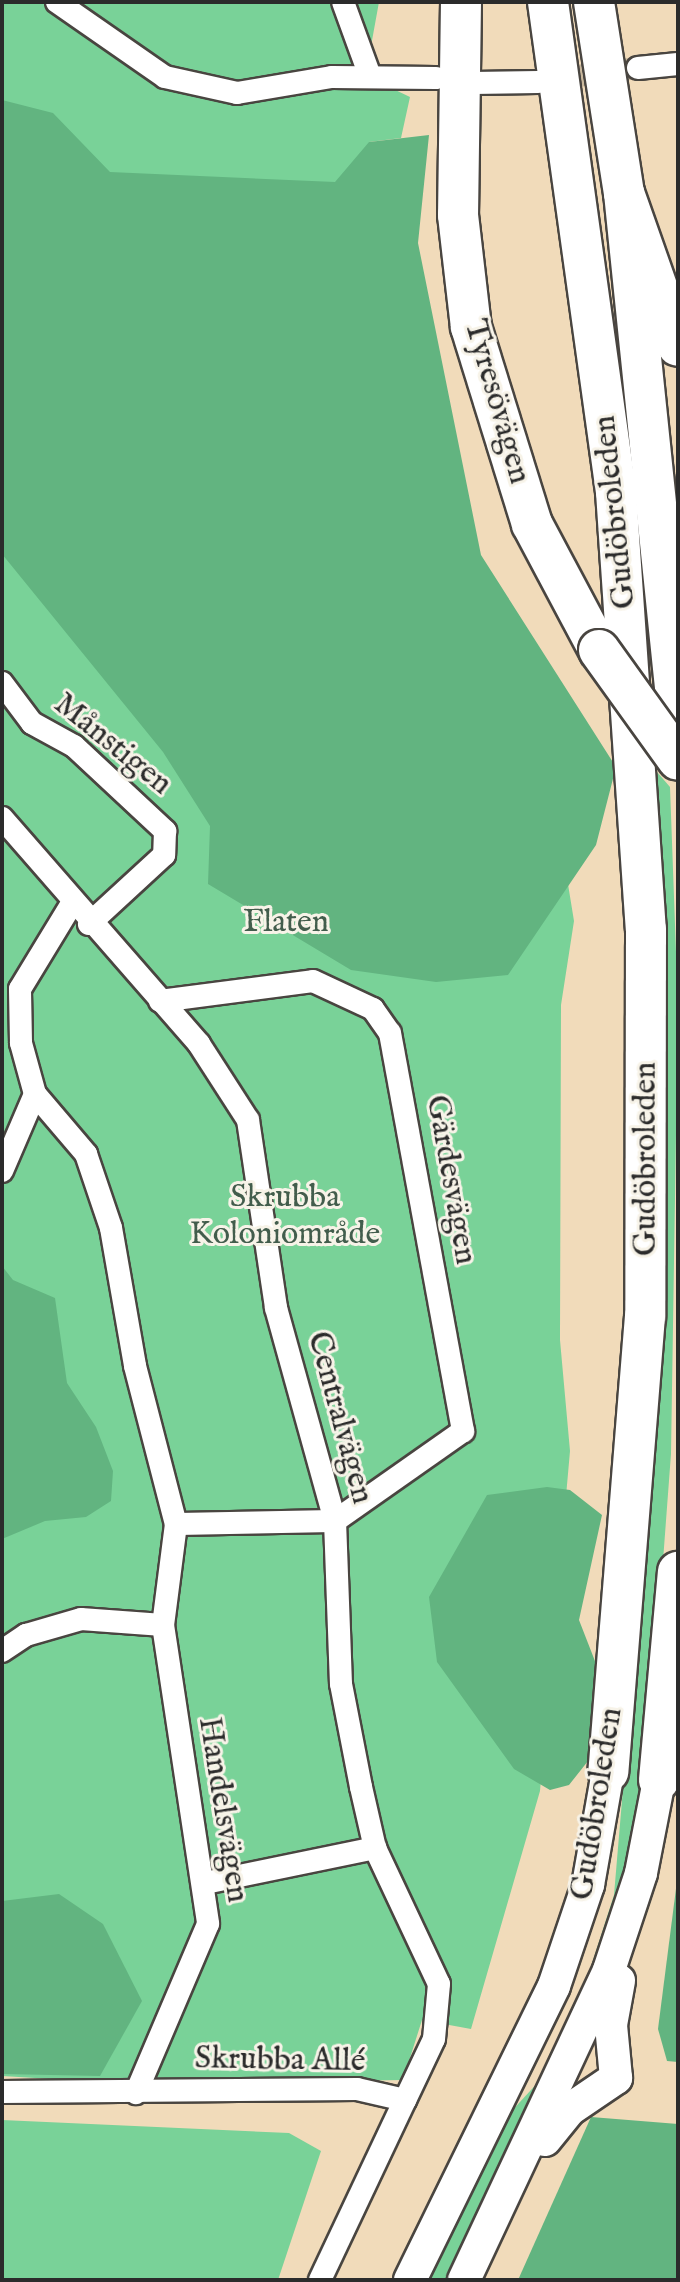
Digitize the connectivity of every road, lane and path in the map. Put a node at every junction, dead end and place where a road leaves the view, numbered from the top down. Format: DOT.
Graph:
graph roads {
  1 [pos="57,2"];
  2 [pos="343,2"];
  3 [pos="461,2"];
  4 [pos="548,2"];
  5 [pos="594,2"];
  6 [pos="678,64"];
  7 [pos="638,68"];
  8 [pos="370,76"];
  9 [pos="436,78"];
  10 [pos="538,82"];
  11 [pos="473,83"];
  12 [pos="624,193"];
  13 [pos="678,346"];
  14 [pos="2,683"];
  15 [pos="678,716"];
  16 [pos="678,760"];
  17 [pos="2,818"];
  18 [pos="71,905"];
  19 [pos="89,924"];
  20 [pos="160,1001"];
  21 [pos="35,1094"];
  22 [pos="2,1171"];
  23 [pos="335,1521"];
  24 [pos="176,1524"];
  25 [pos="678,1572"];
  26 [pos="163,1625"];
  27 [pos="2,1651"];
  28 [pos="608,1772"];
  29 [pos="659,1780"];
  30 [pos="375,1848"];
  31 [pos="641,1873"];
  32 [pos="205,1883"];
  33 [pos="579,1916"];
  34 [pos="572,2058"];
  35 [pos="616,2078"];
  36 [pos="2,2092"];
  37 [pos="136,2093"];
  38 [pos="405,2100"];
  39 [pos="511,2183"];
  40 [pos="320,2280"];
  41 [pos="410,2280"];
  42 [pos="464,2280"];
  1 -- 8 [label="street"];
  2 -- 8 [label="street"];
  3 -- 16 [label="highway, Tyresövägen, bridge"];
  4 -- 28 [label="highway, Gudöbroleden"];
  5 -- 12 [label="highway"];
  6 -- 7 [label="street"];
  8 -- 9 [label="street"];
  10 -- 11 [label="street"];
  12 -- 13 [label="highway"];
  12 -- 15 [label="highway, Gudöbroleden"];
  14 -- 19 [label="street, Månstigen"];
  17 -- 18 [label="street, Centralvägen"];
  18 -- 19 [label="street, Centralvägen"];
  18 -- 21 [label="street"];
  19 -- 20 [label="street, Centralvägen"];
  20 -- 23 [label="street, Centralvägen"];
  20 -- 23 [label="street, Gärdesvägen"];
  21 -- 22 [label="street"];
  21 -- 24 [label="street, Handelsvägen"];
  23 -- 24 [label="street"];
  23 -- 30 [label="street, Centralvägen"];
  24 -- 26 [label="street, Handelsvägen"];
  25 -- 29 [label="highway, Gudöbroleden"];
  26 -- 27 [label="street"];
  26 -- 32 [label="street, Handelsvägen"];
  28 -- 33 [label="main road, Gudöbroleden"];
  29 -- 31 [label="main road, Gudöbroleden"];
  30 -- 32 [label="street"];
  30 -- 38 [label="street, Centralvägen"];
  31 -- 34 [label="main road, Gudöbroleden"];
  31 -- 35 [label="main road"];
  32 -- 37 [label="street, Handelsvägen"];
  33 -- 34 [label="main road"];
  33 -- 41 [label="main road, Gudöbroleden"];
  34 -- 35 [label="main road"];
  34 -- 39 [label="main road, Gudöbroleden"];
  35 -- 39 [label="main road"];
  36 -- 37 [label="street, Skrubba Allé"];
  37 -- 38 [label="street, Skrubba Allé"];
  38 -- 40 [label="street, Skrubba Allé"];
  39 -- 42 [label="main road, Gudöbroleden"];
}
